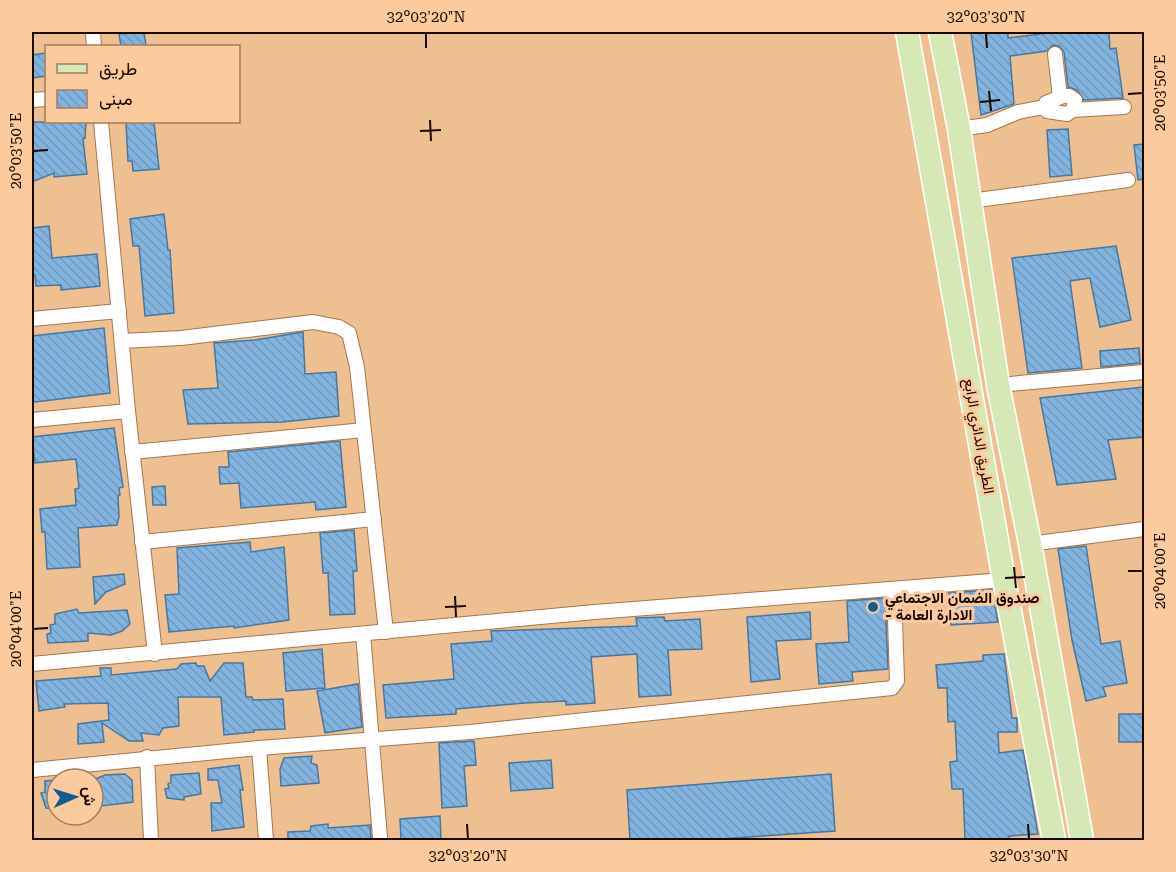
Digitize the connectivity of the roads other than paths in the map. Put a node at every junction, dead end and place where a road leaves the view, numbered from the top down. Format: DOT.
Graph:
graph roads {
  1 [pos="908,32"];
  2 [pos="940,32"];
  3 [pos="1055,54"];
  4 [pos="1060,97"];
  5 [pos="1124,106"];
  6 [pos="1044,107"];
  7 [pos="1073,110"];
  8 [pos="101,123"];
  9 [pos="958,129"];
  10 [pos="1128,180"];
  11 [pos="970,201"];
  12 [pos="120,311"];
  13 [pos="32,319"];
  14 [pos="122,341"];
  15 [pos="1144,372"];
  16 [pos="998,385"];
  17 [pos="128,411"];
  18 [pos="32,420"];
  19 [pos="364,430"];
  20 [pos="132,452"];
  21 [pos="374,519"];
  22 [pos="1144,529"];
  23 [pos="142,542"];
  24 [pos="1030,544"];
  25 [pos="1004,580"];
  26 [pos="894,589"];
  27 [pos="386,632"];
  28 [pos="363,634"];
  29 [pos="155,654"];
  30 [pos="32,664"];
  31 [pos="373,740"];
  32 [pos="259,748"];
  33 [pos="147,758"];
  34 [pos="32,770"];
  35 [pos="380,837"];
  36 [pos="151,840"];
  37 [pos="266,840"];
  38 [pos="1054,840"];
  39 [pos="1082,840"];
  1 -- 25 [label="main road, الطريق الدائري الرابع"];
  2 -- 9 [label="main road, الطريق الدائري الرابع"];
  3 -- 4 [label="street"];
  4 -- 6 [label="street"];
  4 -- 7 [label="street"];
  5 -- 7 [label="street"];
  6 -- 7 [label="street"];
  6 -- 9 [label="street"];
  8 -- 12 [label="street"];
  9 -- 11 [label="main road, الطريق الدائري الرابع"];
  10 -- 11 [label="street"];
  11 -- 16 [label="main road, الطريق الدائري الرابع"];
  12 -- 13 [label="street"];
  12 -- 14 [label="street"];
  14 -- 17 [label="street"];
  14 -- 19 [label="street"];
  15 -- 16 [label="street"];
  16 -- 24 [label="main road, الطريق الدائري الرابع"];
  17 -- 18 [label="street"];
  17 -- 20 [label="street"];
  19 -- 20 [label="street"];
  19 -- 21 [label="street"];
  20 -- 23 [label="street"];
  21 -- 23 [label="street"];
  21 -- 27 [label="street"];
  22 -- 24 [label="street"];
  23 -- 29 [label="street"];
  24 -- 39 [label="main road, الطريق الدائري الرابع"];
  25 -- 26 [label="street"];
  25 -- 38 [label="main road, الطريق الدائري الرابع"];
  26 -- 27 [label="street"];
  26 -- 31 [label="street"];
  27 -- 28 [label="street"];
  28 -- 29 [label="street"];
  28 -- 31 [label="street"];
  29 -- 30 [label="street"];
  31 -- 32 [label="street"];
  31 -- 35 [label="street"];
  32 -- 33 [label="street"];
  32 -- 37 [label="street"];
  33 -- 34 [label="street"];
  33 -- 36 [label="street"];
}
